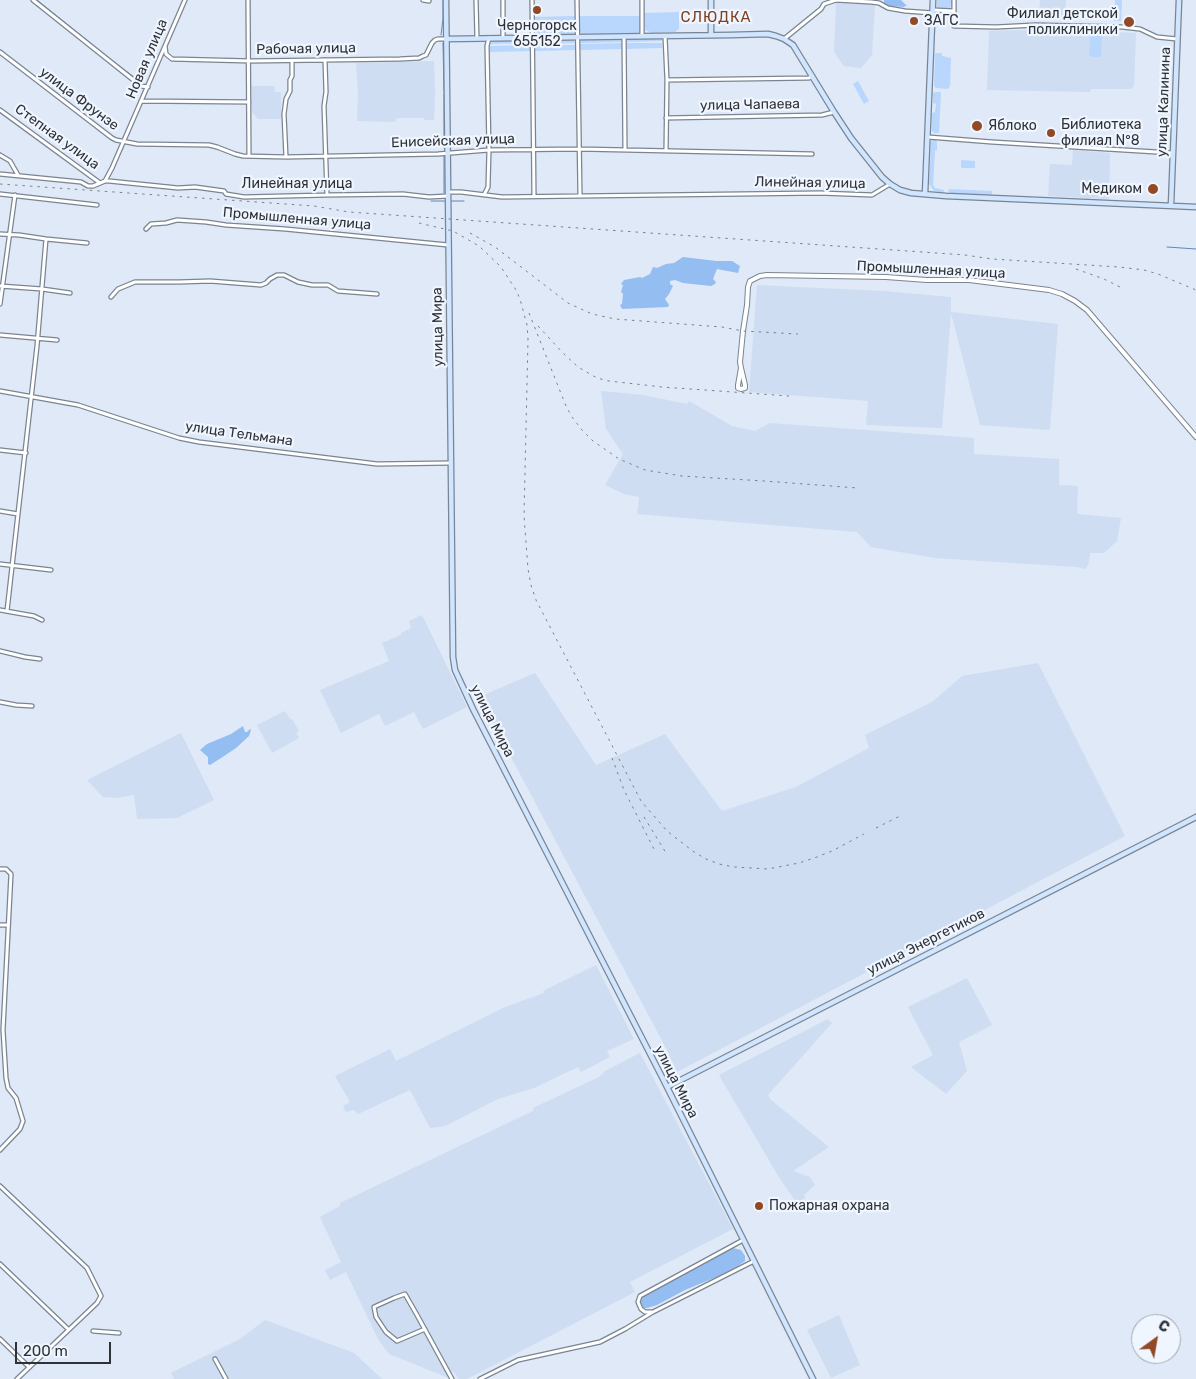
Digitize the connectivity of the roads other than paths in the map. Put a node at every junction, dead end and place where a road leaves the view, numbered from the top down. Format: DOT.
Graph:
graph roads {
  1 [pos="185,0"];
  2 [pos="248,0"];
  3 [pos="424,0"];
  4 [pos="446,0"];
  5 [pos="476,0"];
  6 [pos="503,0"];
  7 [pos="532,0"];
  8 [pos="577,0"];
  9 [pos="642,0"];
  10 [pos="711,0"];
  11 [pos="933,0"];
  12 [pos="954,0"];
  13 [pos="1179,0"];
  14 [pos="35,1"];
  15 [pos="429,1"];
  16 [pos="825,2"];
  17 [pos="954,10"];
  18 [pos="933,12"];
  19 [pos="711,35"];
  20 [pos="432,36"];
  21 [pos="624,36"];
  22 [pos="642,36"];
  23 [pos="665,36"];
  24 [pos="578,37"];
  25 [pos="489,38"];
  26 [pos="503,38"];
  27 [pos="533,38"];
  28 [pos="446,39"];
  29 [pos="477,39"];
  30 [pos="784,39"];
  31 [pos="1178,39"];
  32 [pos="435,40"];
  33 [pos="165,46"];
  34 [pos="0,52"];
  35 [pos="249,60"];
  36 [pos="325,60"];
  37 [pos="292,61"];
  38 [pos="812,76"];
  39 [pos="666,80"];
  40 [pos="148,87"];
  41 [pos="141,101"];
  42 [pos="249,102"];
  43 [pos="0,110"];
  44 [pos="834,112"];
  45 [pos="666,118"];
  46 [pos="928,136"];
  47 [pos="124,142"];
  48 [pos="580,148"];
  49 [pos="625,149"];
  50 [pos="490,150"];
  51 [pos="534,150"];
  52 [pos="666,150"];
  53 [pos="447,153"];
  54 [pos="1173,153"];
  55 [pos="812,154"];
  56 [pos="0,155"];
  57 [pos="240,156"];
  58 [pos="249,156"];
  59 [pos="326,156"];
  60 [pos="286,157"];
  61 [pos="0,174"];
  62 [pos="18,176"];
  63 [pos="105,181"];
  64 [pos="100,183"];
  65 [pos="890,184"];
  66 [pos="0,194"];
  67 [pos="448,194"];
  68 [pos="925,194"];
  69 [pos="15,195"];
  70 [pos="327,195"];
  71 [pos="484,195"];
  72 [pos="580,195"];
  73 [pos="534,196"];
  74 [pos="97,205"];
  75 [pos="1171,205"];
  76 [pos="1196,207"];
  77 [pos="146,229"];
  78 [pos="0,234"];
  79 [pos="10,235"];
  80 [pos="46,239"];
  81 [pos="87,243"];
  82 [pos="448,245"];
  83 [pos="1,286"];
  84 [pos="42,289"];
  85 [pos="70,293"];
  86 [pos="377,294"];
  87 [pos="111,297"];
  88 [pos="0,304"];
  89 [pos="0,335"];
  90 [pos="37,338"];
  91 [pos="58,340"];
  92 [pos="741,368"];
  93 [pos="0,391"];
  94 [pos="31,397"];
  95 [pos="1196,437"];
  96 [pos="0,450"];
  97 [pos="26,453"];
  98 [pos="452,463"];
  99 [pos="0,511"];
  100 [pos="18,514"];
  101 [pos="0,564"];
  102 [pos="13,566"];
  103 [pos="51,570"];
  104 [pos="0,610"];
  105 [pos="7,611"];
  106 [pos="42,620"];
  107 [pos="0,651"];
  108 [pos="40,659"];
  109 [pos="0,702"];
  110 [pos="32,706"];
  111 [pos="1196,817"];
  112 [pos="0,868"];
  113 [pos="0,925"];
  114 [pos="8,925"];
  115 [pos="0,980"];
  116 [pos="5,980"];
  117 [pos="667,1087"];
  118 [pos="0,1150"];
  119 [pos="0,1186"];
  120 [pos="743,1240"];
  121 [pos="754,1261"];
  122 [pos="0,1264"];
  123 [pos="653,1312"];
  124 [pos="425,1329"];
  125 [pos="68,1330"];
  126 [pos="93,1331"];
  127 [pos="119,1333"];
  128 [pos="0,1340"];
  129 [pos="215,1360"];
  130 [pos="30,1367"];
  131 [pos="17,1379"];
  132 [pos="226,1379"];
  133 [pos="452,1379"];
  134 [pos="480,1379"];
  135 [pos="813,1379"];
  1 -- 33 [label="street, Новая улица"];
  2 -- 35 [label="street"];
  3 -- 15 [label="street"];
  4 -- 28 [label="main road, улица Мира"];
  5 -- 29 [label="street"];
  6 -- 26 [label="street"];
  7 -- 27 [label="street"];
  8 -- 24 [label="street"];
  9 -- 22 [label="street"];
  10 -- 19 [label="main road"];
  11 -- 18 [label="main road"];
  12 -- 17 [label="street"];
  13 -- 31 [label="main road, улица Калинина"];
  14 -- 40 [label="street"];
  16 -- 18 [label="street"];
  16 -- 30 [label="street"];
  17 -- 18 [label="street"];
  17 -- 31 [label="street"];
  18 -- 46 [label="main road"];
  19 -- 23 [label="main road"];
  19 -- 30 [label="main road"];
  20 -- 32 [label="street"];
  21 -- 22 [label="main road"];
  21 -- 24 [label="main road"];
  21 -- 49 [label="street"];
  22 -- 23 [label="main road"];
  23 -- 39 [label="street"];
  24 -- 27 [label="main road"];
  24 -- 48 [label="street"];
  25 -- 26 [label="main road"];
  25 -- 29 [label="main road"];
  25 -- 50 [label="street"];
  26 -- 27 [label="main road"];
  27 -- 51 [label="street"];
  28 -- 29 [label="main road"];
  28 -- 32 [label="street"];
  28 -- 53 [label="main road, улица Мира"];
  30 -- 38 [label="main road, улица Чапаева"];
  31 -- 54 [label="main road, улица Калинина"];
  32 -- 36 [label="street, Рабочая улица"];
  33 -- 35 [label="street, Рабочая улица"];
  33 -- 40 [label="street, Новая улица"];
  34 -- 47 [label="street, улица Фрунзе"];
  35 -- 37 [label="street, Рабочая улица"];
  35 -- 42 [label="street"];
  36 -- 37 [label="street, Рабочая улица"];
  36 -- 59 [label="street"];
  37 -- 60 [label="street"];
  38 -- 39 [label="street, улица Чапаева"];
  38 -- 44 [label="main road, улица Чапаева"];
  39 -- 45 [label="street"];
  40 -- 41 [label="street, Новая улица"];
  41 -- 42 [label="street"];
  41 -- 47 [label="street, Новая улица"];
  42 -- 58 [label="street"];
  43 -- 64 [label="street, Степная улица"];
  44 -- 45 [label="street, улица Чапаева"];
  44 -- 65 [label="main road, улица Чапаева"];
  45 -- 52 [label="street"];
  46 -- 54 [label="street"];
  46 -- 68 [label="main road"];
  47 -- 57 [label="street, улица Фрунзе"];
  47 -- 63 [label="street, Новая улица"];
  48 -- 49 [label="street, Енисейская улица"];
  48 -- 51 [label="street, Енисейская улица"];
  48 -- 72 [label="street"];
  49 -- 52 [label="street, Енисейская улица"];
  50 -- 51 [label="street, Енисейская улица"];
  50 -- 53 [label="street, Енисейская улица"];
  50 -- 71 [label="street"];
  51 -- 73 [label="street"];
  52 -- 55 [label="street, Енисейская улица"];
  53 -- 59 [label="street, Енисейская улица"];
  53 -- 67 [label="main road, улица Мира"];
  54 -- 75 [label="main road, улица Калинина"];
  56 -- 62 [label="street"];
  57 -- 58 [label="street, Енисейская улица"];
  58 -- 60 [label="street, Енисейская улица"];
  59 -- 60 [label="street, Енисейская улица"];
  59 -- 70 [label="street"];
  61 -- 62 [label="street, Линейная улица"];
  62 -- 64 [label="street, Линейная улица"];
  63 -- 64 [label="street, Линейная улица"];
  63 -- 70 [label="street, Линейная улица"];
  65 -- 68 [label="main road"];
  65 -- 72 [label="street, Линейная улица"];
  66 -- 69 [label="street"];
  67 -- 70 [label="street, Линейная улица"];
  67 -- 71 [label="street, Линейная улица"];
  67 -- 82 [label="main road, улица Мира"];
  68 -- 75 [label="main road"];
  69 -- 74 [label="street"];
  69 -- 79 [label="street"];
  71 -- 73 [label="street, Линейная улица"];
  72 -- 73 [label="street, Линейная улица"];
  75 -- 76 [label="main road"];
  77 -- 82 [label="street, Промышленная улица"];
  78 -- 79 [label="street"];
  79 -- 80 [label="street"];
  79 -- 83 [label="street"];
  80 -- 81 [label="street"];
  80 -- 84 [label="street"];
  82 -- 98 [label="main road, улица Мира"];
  83 -- 84 [label="street"];
  83 -- 88 [label="street"];
  84 -- 85 [label="street"];
  84 -- 90 [label="street"];
  86 -- 87 [label="street"];
  89 -- 90 [label="street"];
  90 -- 91 [label="street"];
  90 -- 94 [label="street"];
  92 -- 92 [label="street, Промышленная улица"];
  92 -- 95 [label="street, Промышленная улица"];
  93 -- 94 [label="street, улица Тельмана"];
  94 -- 97 [label="street"];
  94 -- 98 [label="street, улица Тельмана"];
  96 -- 97 [label="street"];
  97 -- 100 [label="street"];
  98 -- 117 [label="main road, улица Мира"];
  99 -- 100 [label="street"];
  100 -- 102 [label="street"];
  101 -- 102 [label="street"];
  102 -- 103 [label="street"];
  102 -- 105 [label="street"];
  104 -- 105 [label="street"];
  105 -- 106 [label="street"];
  107 -- 108 [label="street"];
  109 -- 110 [label="street"];
  111 -- 117 [label="main road, улица Энергетиков"];
  112 -- 114 [label="street"];
  113 -- 114 [label="street"];
  114 -- 116 [label="street"];
  115 -- 116 [label="street"];
  116 -- 118 [label="street"];
  117 -- 120 [label="main road, улица Мира"];
  119 -- 125 [label="street"];
  120 -- 121 [label="main road, улица Мира"];
  120 -- 123 [label="street"];
  121 -- 123 [label="street"];
  121 -- 135 [label="main road, улица Мира"];
  122 -- 125 [label="street"];
  123 -- 134 [label="street"];
  124 -- 124 [label="street"];
  124 -- 133 [label="street"];
  125 -- 130 [label="street"];
  126 -- 127 [label="street"];
  128 -- 130 [label="street"];
  129 -- 132 [label="street"];
  130 -- 131 [label="street"];
}
